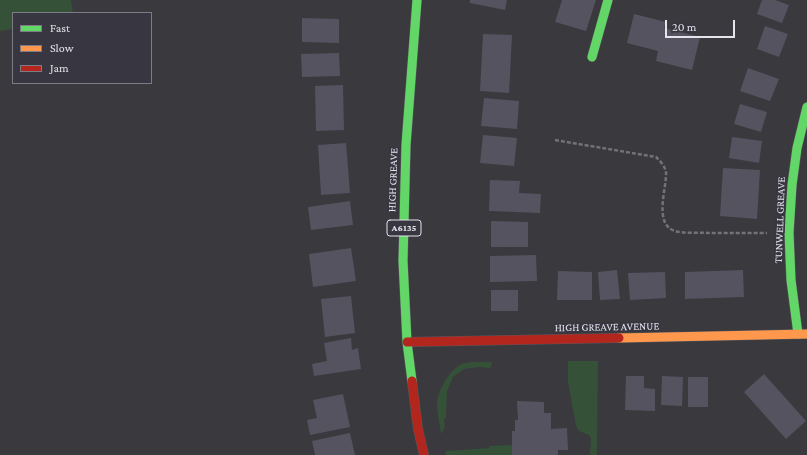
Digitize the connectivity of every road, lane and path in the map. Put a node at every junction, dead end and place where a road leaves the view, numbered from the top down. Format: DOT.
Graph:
graph roads {
  1 [pos="417,0"];
  2 [pos="608,0"];
  3 [pos="592,57"];
  4 [pos="807,107"];
  5 [pos="555,140"];
  6 [pos="789,233"];
  7 [pos="802,334"];
  8 [pos="407,342"];
  9 [pos="424,455"];
  1 -- 8 [label="street, HIGH GREAVE / A6135"];
  2 -- 3 [label="street"];
  4 -- 6 [label="street, TUNWELL GREAVE"];
  5 -- 6 [label="path"];
  6 -- 7 [label="street, TUNWELL GREAVE"];
  7 -- 8 [label="street, HIGH GREAVE AVENUE"];
  8 -- 9 [label="street, HIGH GREAVE / A6135"];
}
